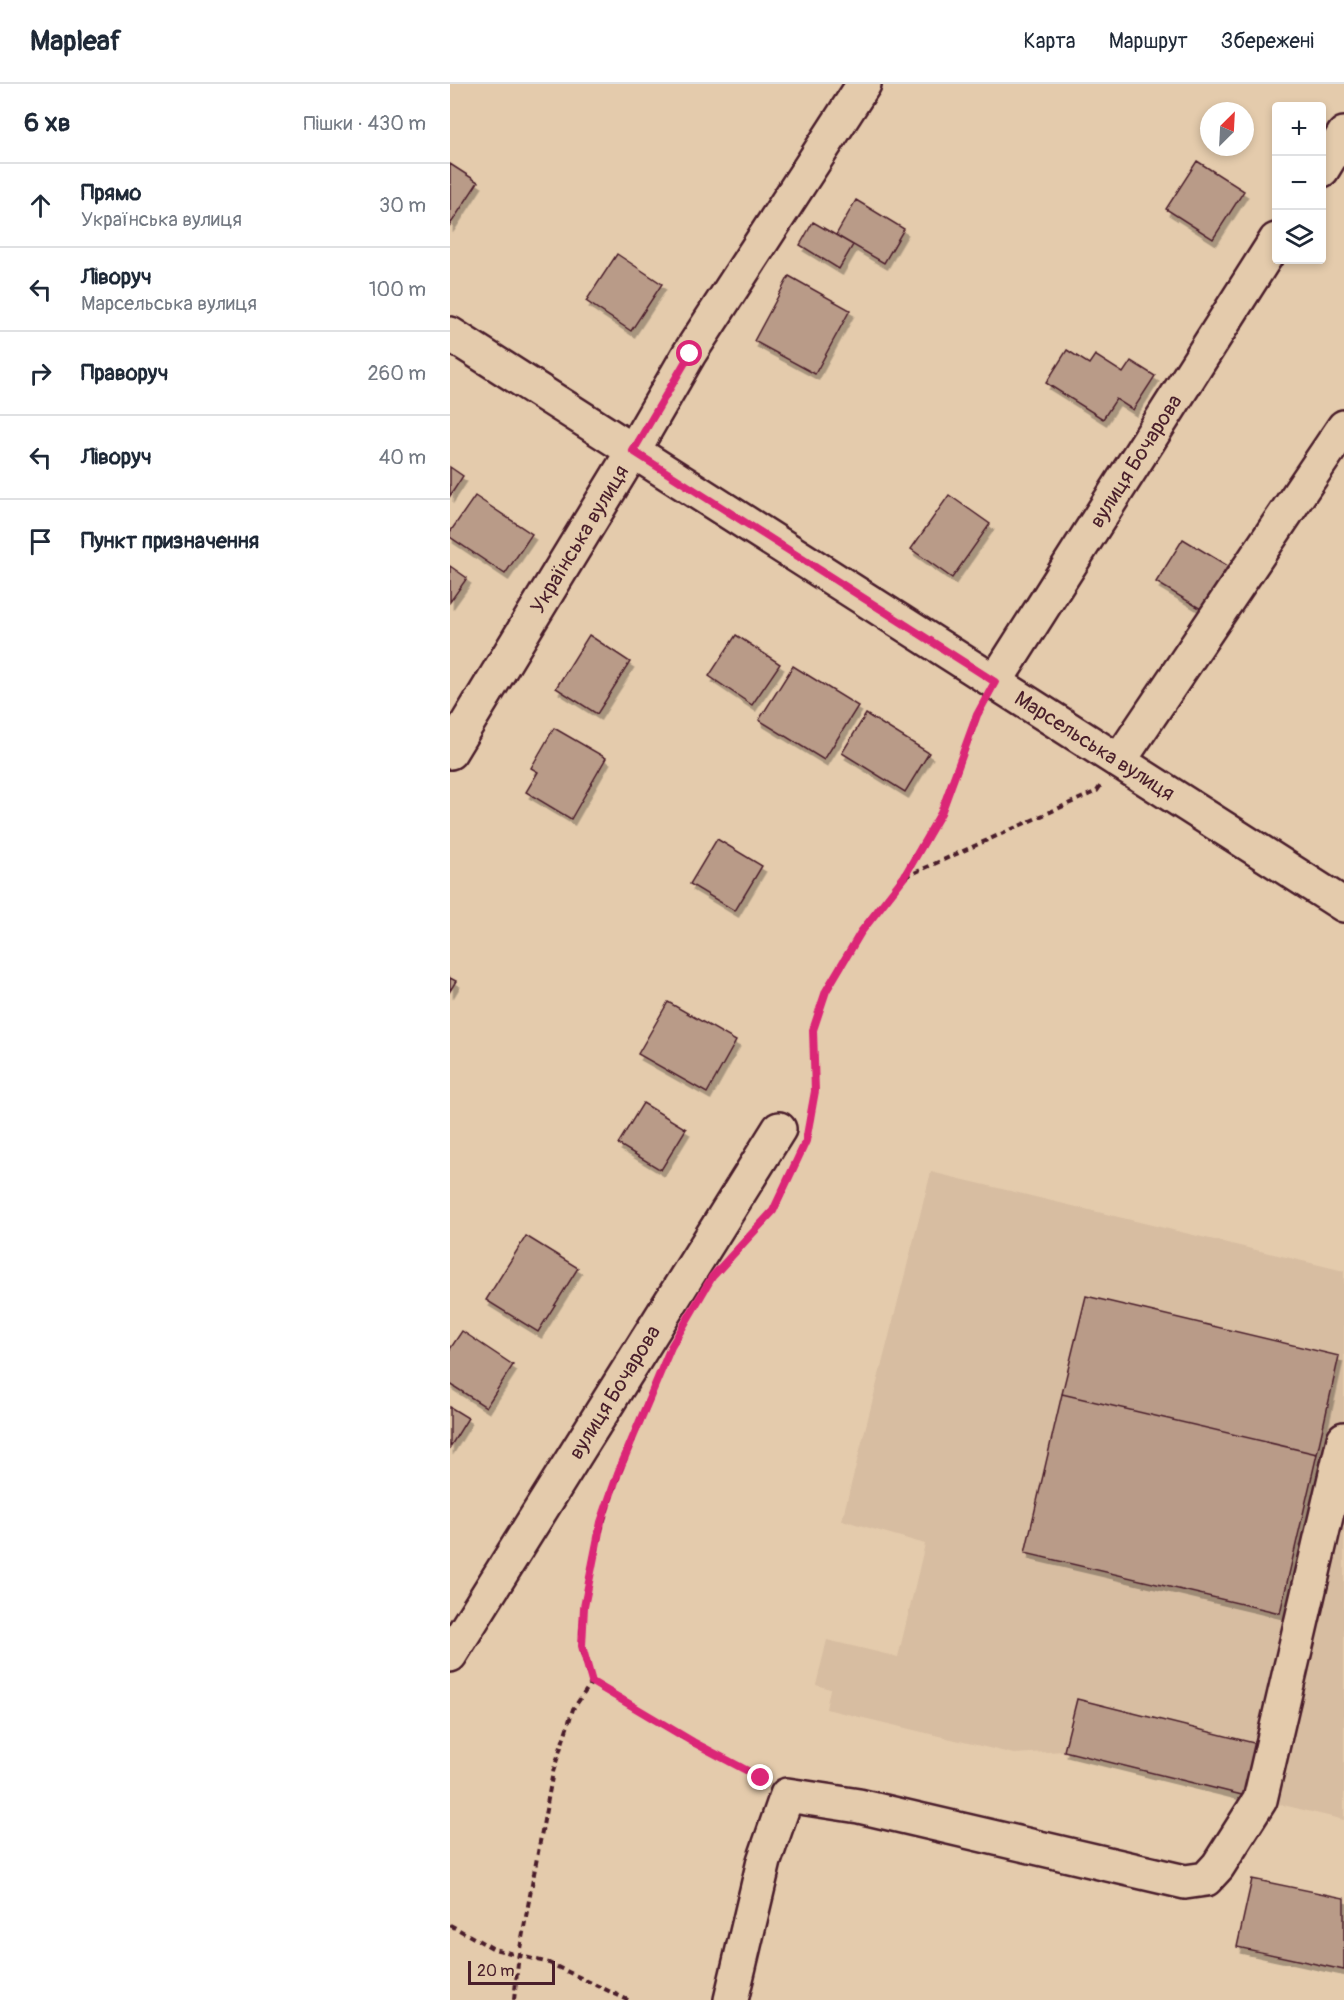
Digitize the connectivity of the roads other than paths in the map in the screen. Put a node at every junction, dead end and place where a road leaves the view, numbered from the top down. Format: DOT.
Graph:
graph roads {
  1 [pos="864,84"];
  2 [pos="1344,134"];
  3 [pos="1326,163"];
  4 [pos="1272,246"];
  5 [pos="450,334"];
  6 [pos="1344,427"];
  7 [pos="633,451"];
  8 [pos="995,682"];
  9 [pos="450,752"];
  10 [pos="1119,761"];
  11 [pos="1344,905"];
  12 [pos="794,1130"];
  13 [pos="1344,1439"];
  14 [pos="450,1656"];
  15 [pos="731,2000"];
  1 -- 7 [label="street, Українська вулиця"];
  2 -- 3 [label="street"];
  4 -- 8 [label="street, вулиця Бочарова"];
  5 -- 7 [label="street, Марсельська вулиця"];
  6 -- 10 [label="street"];
  7 -- 8 [label="street, Марсельська вулиця"];
  7 -- 9 [label="street, Українська вулиця"];
  8 -- 10 [label="street, Марсельська вулиця"];
  10 -- 11 [label="street, Марсельська вулиця"];
  12 -- 14 [label="street, вулиця Бочарова"];
  13 -- 15 [label="street"];
}
